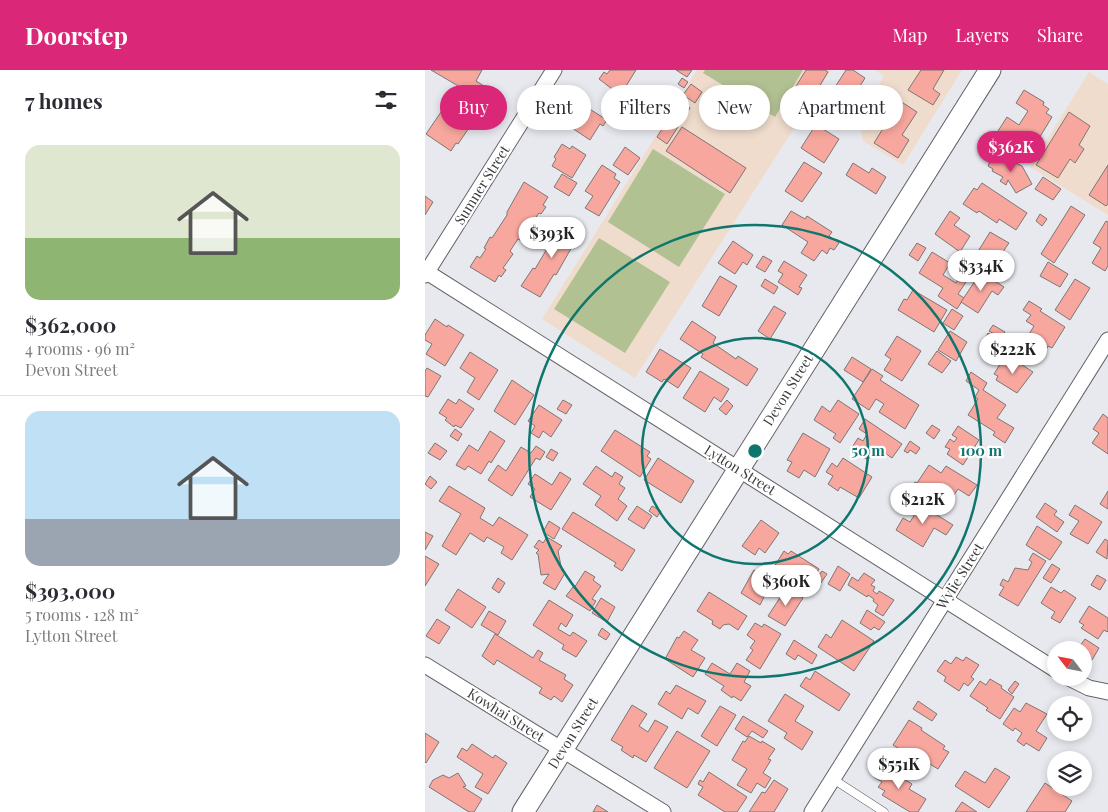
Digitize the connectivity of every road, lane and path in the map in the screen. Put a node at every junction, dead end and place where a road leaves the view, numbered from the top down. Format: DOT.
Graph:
graph roads {
  1 [pos="554,70"];
  2 [pos="990,70"];
  3 [pos="426,272"];
  4 [pos="1108,340"];
  5 [pos="739,470"];
  6 [pos="945,600"];
  7 [pos="1047,664"];
  8 [pos="425,665"];
  9 [pos="1085,686"];
  10 [pos="1108,692"];
  11 [pos="562,750"];
  12 [pos="833,779"];
  13 [pos="523,812"];
  14 [pos="663,812"];
  15 [pos="812,812"];
  16 [pos="884,812"];
  1 -- 3 [label="street, Sumner Street"];
  2 -- 5 [label="main road, Devon Street"];
  3 -- 5 [label="street, Lytton Street"];
  4 -- 6 [label="street, Wylie Street"];
  5 -- 6 [label="street, Lytton Street"];
  5 -- 11 [label="main road, Devon Street"];
  6 -- 7 [label="street, Lytton Street"];
  6 -- 12 [label="street, Wylie Street"];
  8 -- 11 [label="street, Kowhai Street"];
  9 -- 10 [label="street"];
  11 -- 13 [label="main road, Devon Street"];
  11 -- 14 [label="street, Kowhai Street"];
  12 -- 15 [label="street, Wylie Street"];
  12 -- 16 [label="lane"];
}
